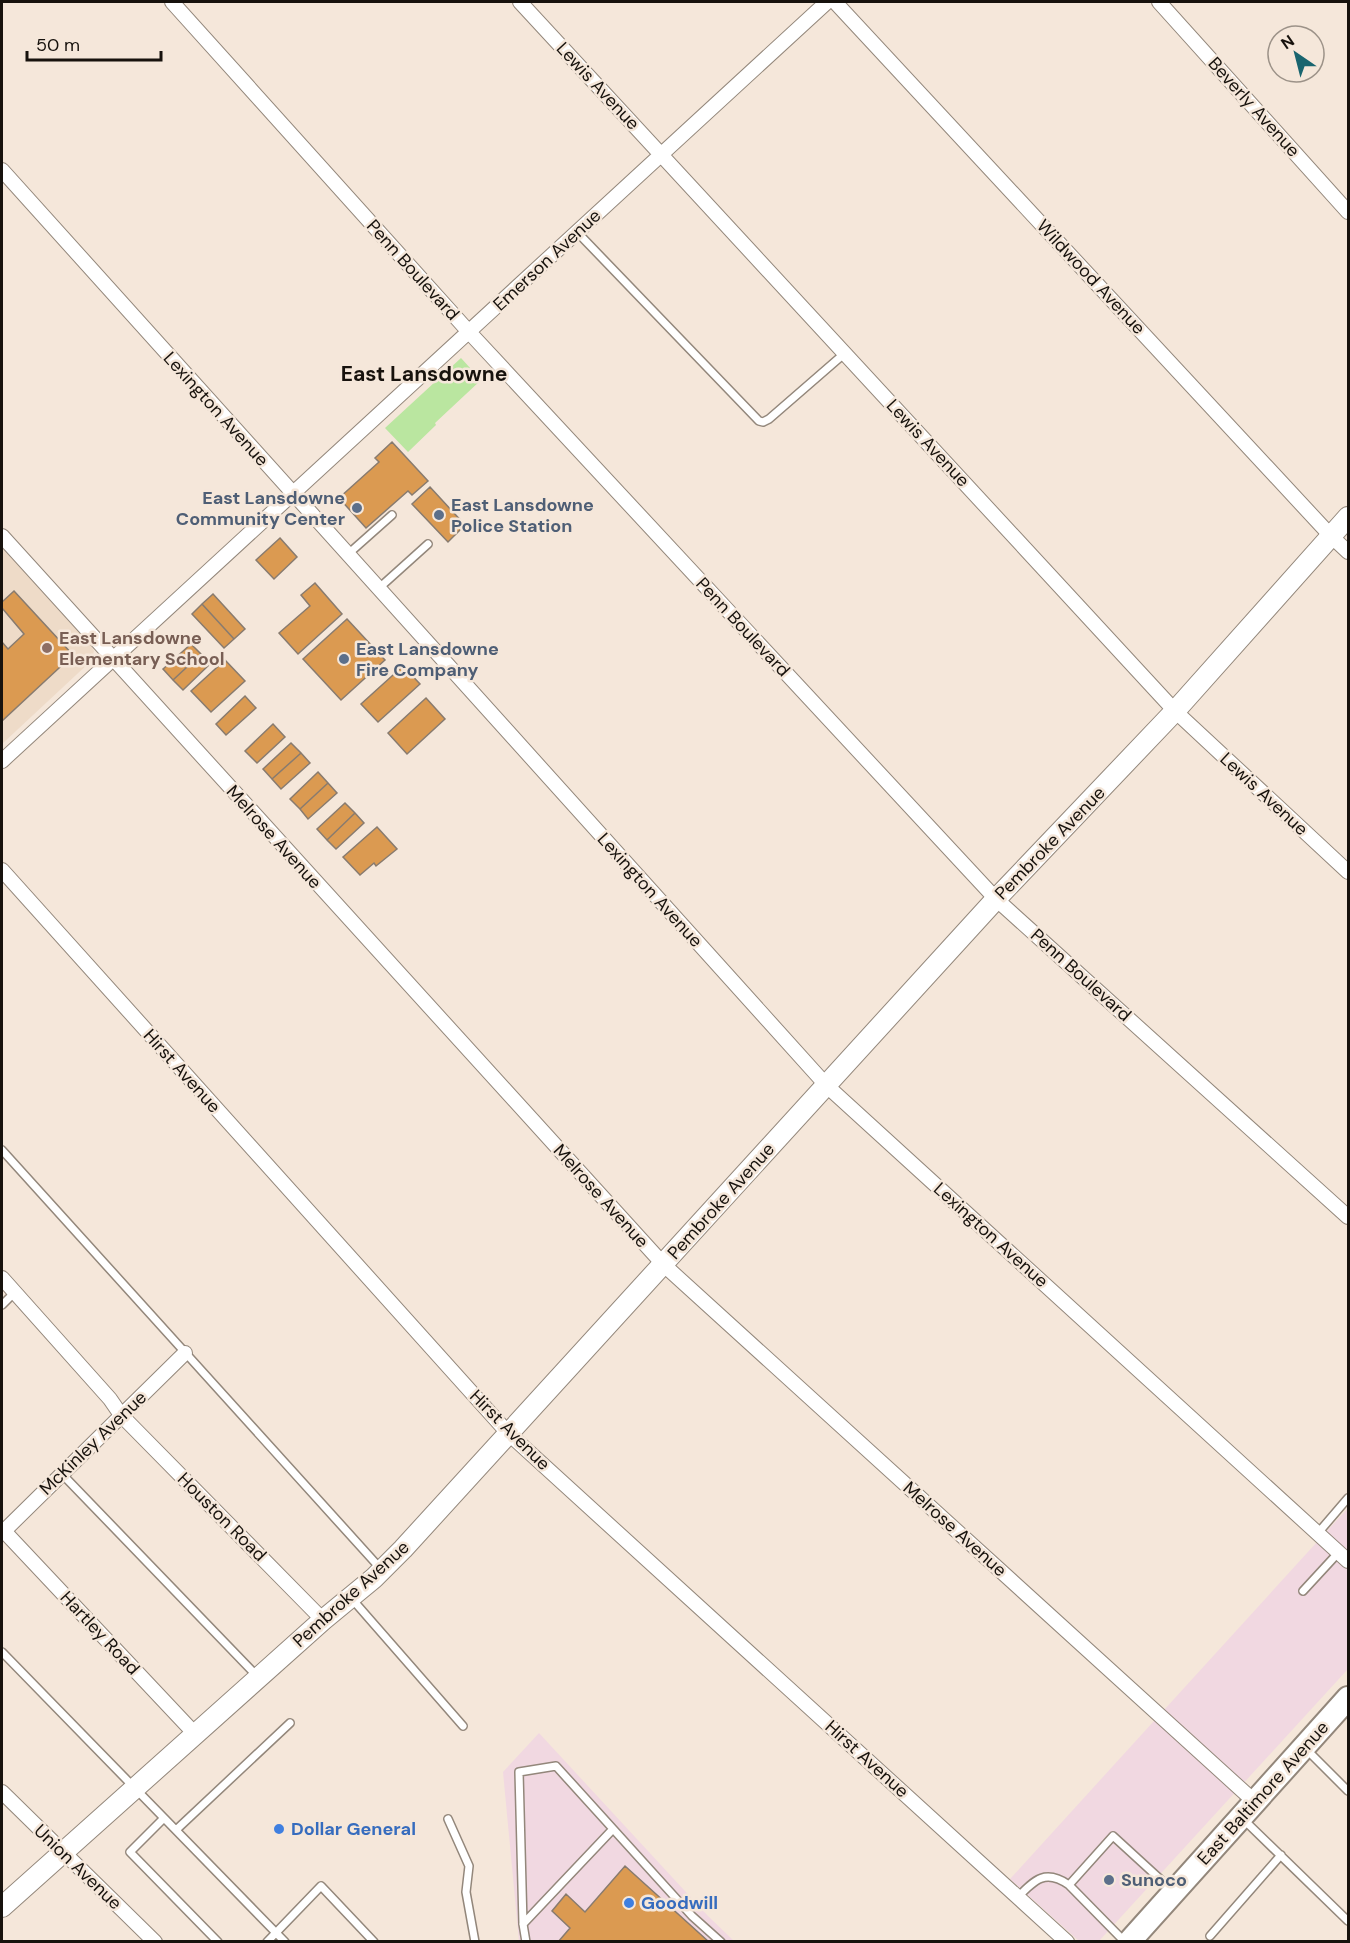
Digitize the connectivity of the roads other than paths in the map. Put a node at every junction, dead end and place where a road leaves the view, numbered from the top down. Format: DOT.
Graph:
graph roads {
  1 [pos="172,2"];
  2 [pos="520,2"];
  3 [pos="827,2"];
  4 [pos="835,2"];
  5 [pos="1159,2"];
  6 [pos="661,154"];
  7 [pos="2,170"];
  8 [pos="1348,212"];
  9 [pos="577,231"];
  10 [pos="469,332"];
  11 [pos="845,353"];
  12 [pos="292,494"];
  13 [pos="392,515"];
  14 [pos="1348,517"];
  15 [pos="2,536"];
  16 [pos="1331,536"];
  17 [pos="428,544"];
  18 [pos="1348,552"];
  19 [pos="347,555"];
  20 [pos="378,589"];
  21 [pos="113,660"];
  22 [pos="1175,711"];
  23 [pos="2,761"];
  24 [pos="2,870"];
  25 [pos="1348,872"];
  26 [pos="996,899"];
  27 [pos="827,1086"];
  28 [pos="2,1150"];
  29 [pos="1348,1217"];
  30 [pos="664,1265"];
  31 [pos="2,1278"];
  32 [pos="15,1292"];
  33 [pos="2,1305"];
  34 [pos="185,1353"];
  35 [pos="121,1415"];
  36 [pos="508,1432"];
  37 [pos="62,1473"];
  38 [pos="1348,1498"];
  39 [pos="3,1532"];
  40 [pos="1318,1533"];
  41 [pos="1346,1557"];
  42 [pos="382,1570"];
  43 [pos="1303,1591"];
  44 [pos="351,1597"];
  45 [pos="323,1620"];
  46 [pos="2,1652"];
  47 [pos="259,1678"];
  48 [pos="1348,1698"];
  49 [pos="290,1723"];
  50 [pos="463,1726"];
  51 [pos="196,1735"];
  52 [pos="1304,1748"];
  53 [pos="135,1789"];
  54 [pos="1348,1791"];
  55 [pos="2,1792"];
  56 [pos="1248,1809"];
  57 [pos="164,1818"];
  58 [pos="447,1819"];
  59 [pos="613,1829"];
  60 [pos="176,1830"];
  61 [pos="62,1853"];
  62 [pos="1281,1855"];
  63 [pos="1069,1886"];
  64 [pos="1174,1891"];
  65 [pos="1018,1897"];
  66 [pos="2,1907"];
  67 [pos="1348,1921"];
  68 [pos="523,1924"];
  69 [pos="276,1932"];
  70 [pos="1210,1936"];
  71 [pos="155,1941"];
  72 [pos="218,1941"];
  73 [pos="267,1941"];
  74 [pos="285,1941"];
  75 [pos="374,1941"];
  76 [pos="475,1941"];
  77 [pos="526,1941"];
  78 [pos="721,1941"];
  79 [pos="1067,1941"];
  80 [pos="1127,1941"];
  1 -- 10 [label="street, Penn Boulevard"];
  2 -- 6 [label="street, Lewis Avenue"];
  3 -- 6 [label="street, Emerson Avenue"];
  4 -- 16 [label="street, Wildwood Avenue"];
  5 -- 8 [label="street, Beverly Avenue"];
  6 -- 9 [label="street, Emerson Avenue"];
  6 -- 11 [label="street, Lewis Avenue"];
  7 -- 12 [label="street, Lexington Avenue"];
  9 -- 10 [label="street, Emerson Avenue"];
  9 -- 11 [label="lane"];
  10 -- 12 [label="street, Emerson Avenue"];
  10 -- 26 [label="street, Penn Boulevard"];
  11 -- 22 [label="street, Lewis Avenue"];
  12 -- 19 [label="street, Lexington Avenue"];
  12 -- 21 [label="street, Emerson Avenue"];
  13 -- 19 [label="lane"];
  14 -- 16 [label="street, Pembroke Avenue"];
  15 -- 21 [label="street, Melrose Avenue"];
  16 -- 18 [label="street, Wildwood Avenue"];
  16 -- 22 [label="street, Pembroke Avenue"];
  17 -- 20 [label="lane"];
  19 -- 20 [label="street, Lexington Avenue"];
  20 -- 27 [label="street, Lexington Avenue"];
  21 -- 23 [label="street, Emerson Avenue"];
  21 -- 30 [label="street, Melrose Avenue"];
  22 -- 25 [label="street, Lewis Avenue"];
  22 -- 26 [label="street, Pembroke Avenue"];
  24 -- 36 [label="street, Hirst Avenue"];
  26 -- 27 [label="street, Pembroke Avenue"];
  26 -- 29 [label="street, Penn Boulevard"];
  27 -- 30 [label="street, Pembroke Avenue"];
  27 -- 40 [label="street, Lexington Avenue"];
  28 -- 34 [label="lane"];
  30 -- 36 [label="street, Pembroke Avenue"];
  30 -- 56 [label="street, Melrose Avenue"];
  31 -- 32 [label="street, Houston Road"];
  32 -- 33 [label="lane"];
  32 -- 35 [label="street, Houston Road"];
  34 -- 35 [label="street, McKinley Avenue"];
  34 -- 42 [label="lane"];
  35 -- 37 [label="street, McKinley Avenue"];
  35 -- 45 [label="street, Houston Road"];
  36 -- 42 [label="street, Pembroke Avenue"];
  36 -- 65 [label="street, Hirst Avenue"];
  37 -- 39 [label="street, McKinley Avenue"];
  37 -- 47 [label="lane"];
  38 -- 40 [label="lane"];
  39 -- 51 [label="street, Hartley Road"];
  40 -- 41 [label="street, Lexington Avenue"];
  41 -- 43 [label="lane"];
  42 -- 44 [label="street, Pembroke Avenue"];
  44 -- 45 [label="street, Pembroke Avenue"];
  44 -- 50 [label="lane"];
  45 -- 47 [label="street, Pembroke Avenue"];
  46 -- 53 [label="lane"];
  47 -- 51 [label="street, Pembroke Avenue"];
  48 -- 52 [label="main road, East Baltimore Avenue"];
  49 -- 60 [label="lane"];
  51 -- 53 [label="street, Pembroke Avenue"];
  52 -- 54 [label="lane"];
  52 -- 56 [label="main road, East Baltimore Avenue"];
  53 -- 57 [label="lane"];
  53 -- 61 [label="street, Pembroke Avenue"];
  55 -- 61 [label="street, Union Avenue"];
  56 -- 62 [label="lane"];
  56 -- 64 [label="main road, East Baltimore Avenue"];
  57 -- 60 [label="lane"];
  57 -- 72 [label="lane"];
  58 -- 76 [label="lane"];
  59 -- 68 [label="lane"];
  59 -- 68 [label="lane"];
  59 -- 78 [label="lane"];
  60 -- 69 [label="lane"];
  61 -- 66 [label="street, Pembroke Avenue"];
  61 -- 71 [label="street, Union Avenue"];
  62 -- 67 [label="lane"];
  62 -- 70 [label="lane"];
  63 -- 64 [label="lane"];
  63 -- 65 [label="lane"];
  63 -- 80 [label="lane"];
  64 -- 80 [label="main road, East Baltimore Avenue"];
  65 -- 79 [label="street, Hirst Avenue"];
  68 -- 77 [label="lane"];
  69 -- 73 [label="lane"];
  69 -- 74 [label="lane"];
  69 -- 75 [label="lane"];
}
